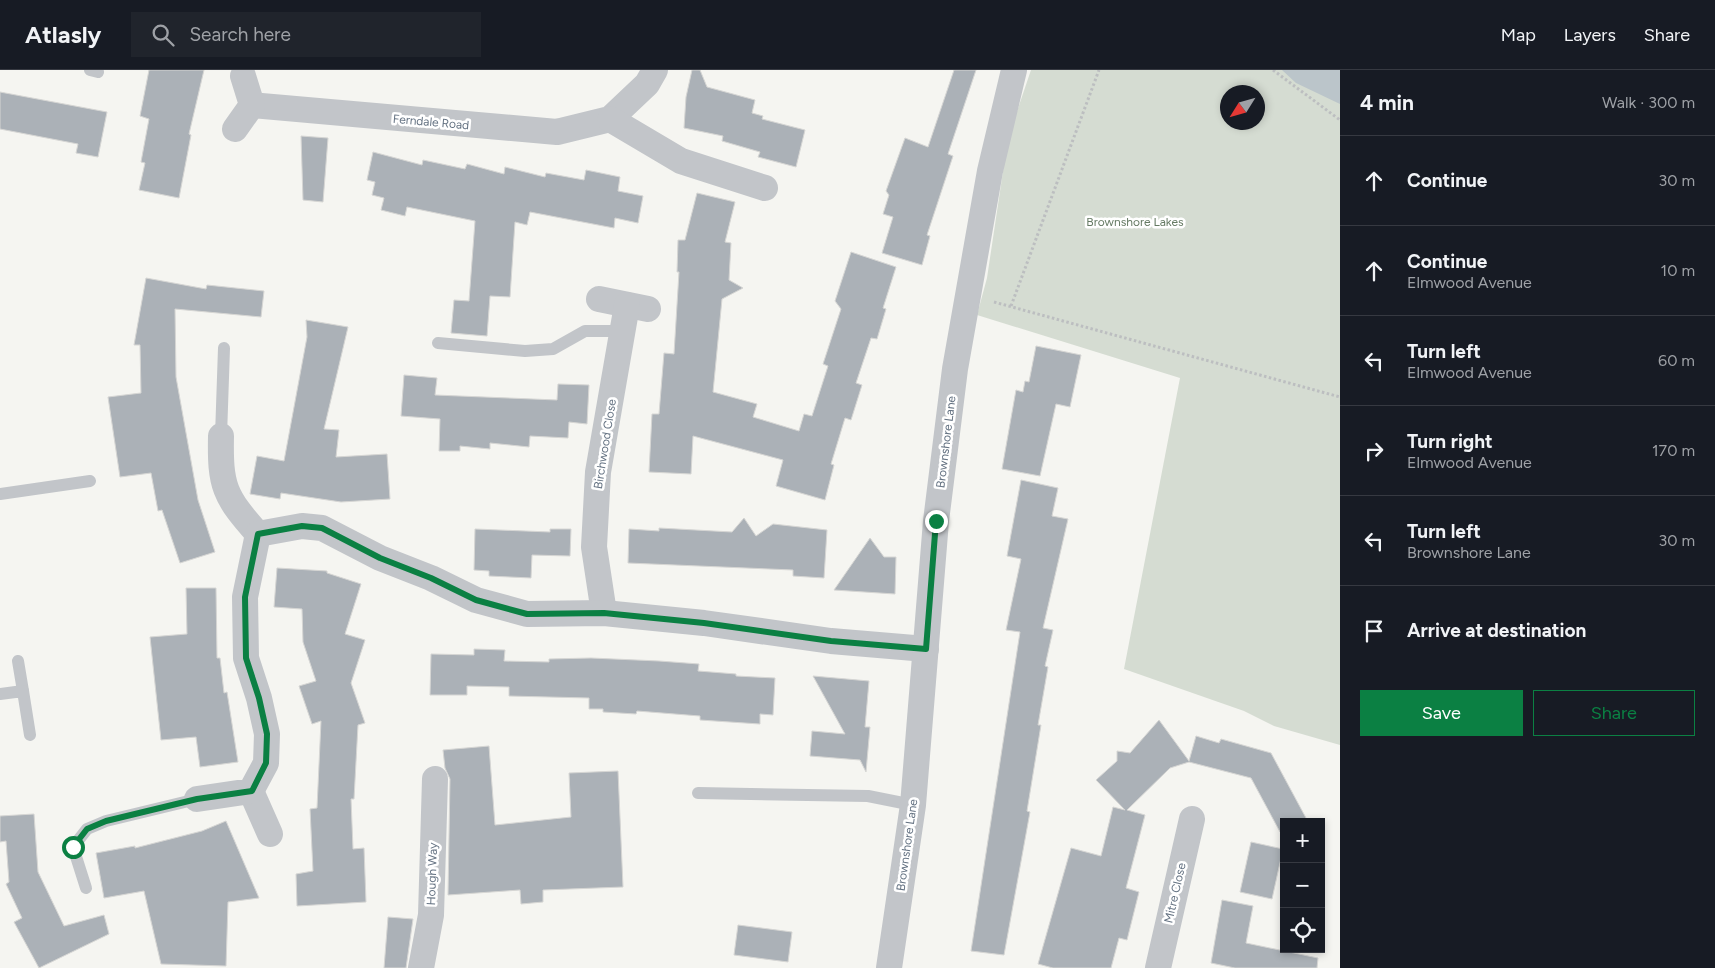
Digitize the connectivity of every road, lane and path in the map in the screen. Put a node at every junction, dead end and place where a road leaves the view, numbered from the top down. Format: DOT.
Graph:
graph roads {
  1 [pos="654,70"];
  2 [pos="1014,70"];
  3 [pos="1099,70"];
  4 [pos="1273,70"];
  5 [pos="243,76"];
  6 [pos="252,106"];
  7 [pos="610,119"];
  8 [pos="1340,120"];
  9 [pos="235,129"];
  10 [pos="765,188"];
  11 [pos="969,296"];
  12 [pos="599,298"];
  13 [pos="1011,306"];
  14 [pos="622,332"];
  15 [pos="438,343"];
  16 [pos="224,348"];
  17 [pos="1340,397"];
  18 [pos="221,436"];
  19 [pos="90,481"];
  20 [pos="0,494"];
  21 [pos="258,534"];
  22 [pos="604,613"];
  23 [pos="926,649"];
  24 [pos="18,660"];
  25 [pos="23,691"];
  26 [pos="0,694"];
  27 [pos="30,735"];
  28 [pos="435,779"];
  29 [pos="252,791"];
  30 [pos="698,793"];
  31 [pos="197,799"];
  32 [pos="913,805"];
  33 [pos="1192,818"];
  34 [pos="270,834"];
  35 [pos="86,888"];
  36 [pos="421,968"];
  37 [pos="889,968"];
  38 [pos="1158,968"];
  1 -- 7 [label="street, Ferndale Road"];
  2 -- 11 [label="street, Brownshore Lane"];
  3 -- 13 [label="path"];
  4 -- 8 [label="path"];
  5 -- 6 [label="street"];
  6 -- 7 [label="street, Ferndale Road"];
  6 -- 9 [label="street"];
  7 -- 10 [label="street"];
  11 -- 13 [label="path"];
  11 -- 23 [label="street, Brownshore Lane"];
  12 -- 14 [label="street, Birchwood Close"];
  13 -- 17 [label="path"];
  14 -- 15 [label="lane"];
  14 -- 22 [label="street, Birchwood Close"];
  16 -- 18 [label="lane"];
  18 -- 21 [label="street"];
  19 -- 20 [label="lane"];
  21 -- 22 [label="street"];
  21 -- 29 [label="street"];
  22 -- 23 [label="street"];
  23 -- 32 [label="street, Brownshore Lane"];
  24 -- 25 [label="lane"];
  25 -- 26 [label="lane"];
  25 -- 27 [label="lane"];
  28 -- 36 [label="street, Hough Way"];
  29 -- 31 [label="street"];
  29 -- 34 [label="street"];
  30 -- 32 [label="lane"];
  31 -- 35 [label="lane"];
  32 -- 37 [label="street, Brownshore Lane"];
  33 -- 38 [label="street, Mitre Close"];
}
